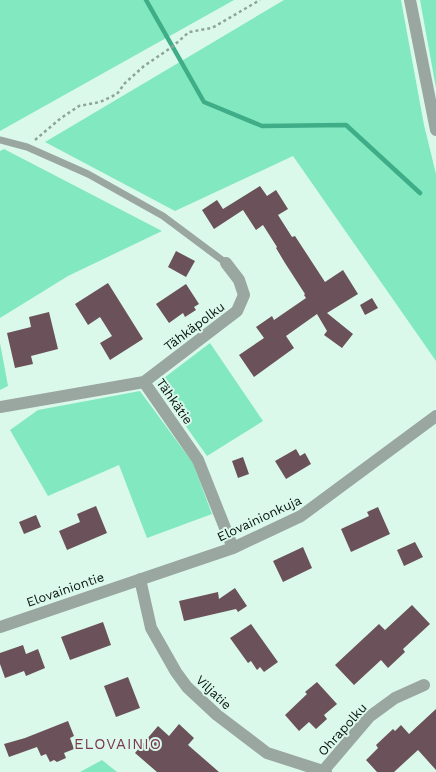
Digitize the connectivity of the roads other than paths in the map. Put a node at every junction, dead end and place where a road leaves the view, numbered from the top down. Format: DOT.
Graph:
graph roads {
  1 [pos="410,0"];
  2 [pos="436,130"];
  3 [pos="0,140"];
  4 [pos="226,262"];
  5 [pos="144,382"];
  6 [pos="0,407"];
  7 [pos="436,416"];
  8 [pos="233,548"];
  9 [pos="140,579"];
  10 [pos="0,627"];
  11 [pos="424,685"];
  12 [pos="325,771"];
  1 -- 2 [label="street"];
  3 -- 4 [label="lane"];
  4 -- 5 [label="street, Tähkäpolku"];
  5 -- 6 [label="street, Tähkätie"];
  5 -- 8 [label="street, Tähkätie"];
  7 -- 8 [label="street, Elovainionkuja"];
  8 -- 9 [label="street, Elovainionkuja"];
  9 -- 10 [label="street, Elovainiontie"];
  9 -- 12 [label="street, Viljatie"];
  11 -- 12 [label="street, Ohrapolku"];
}
